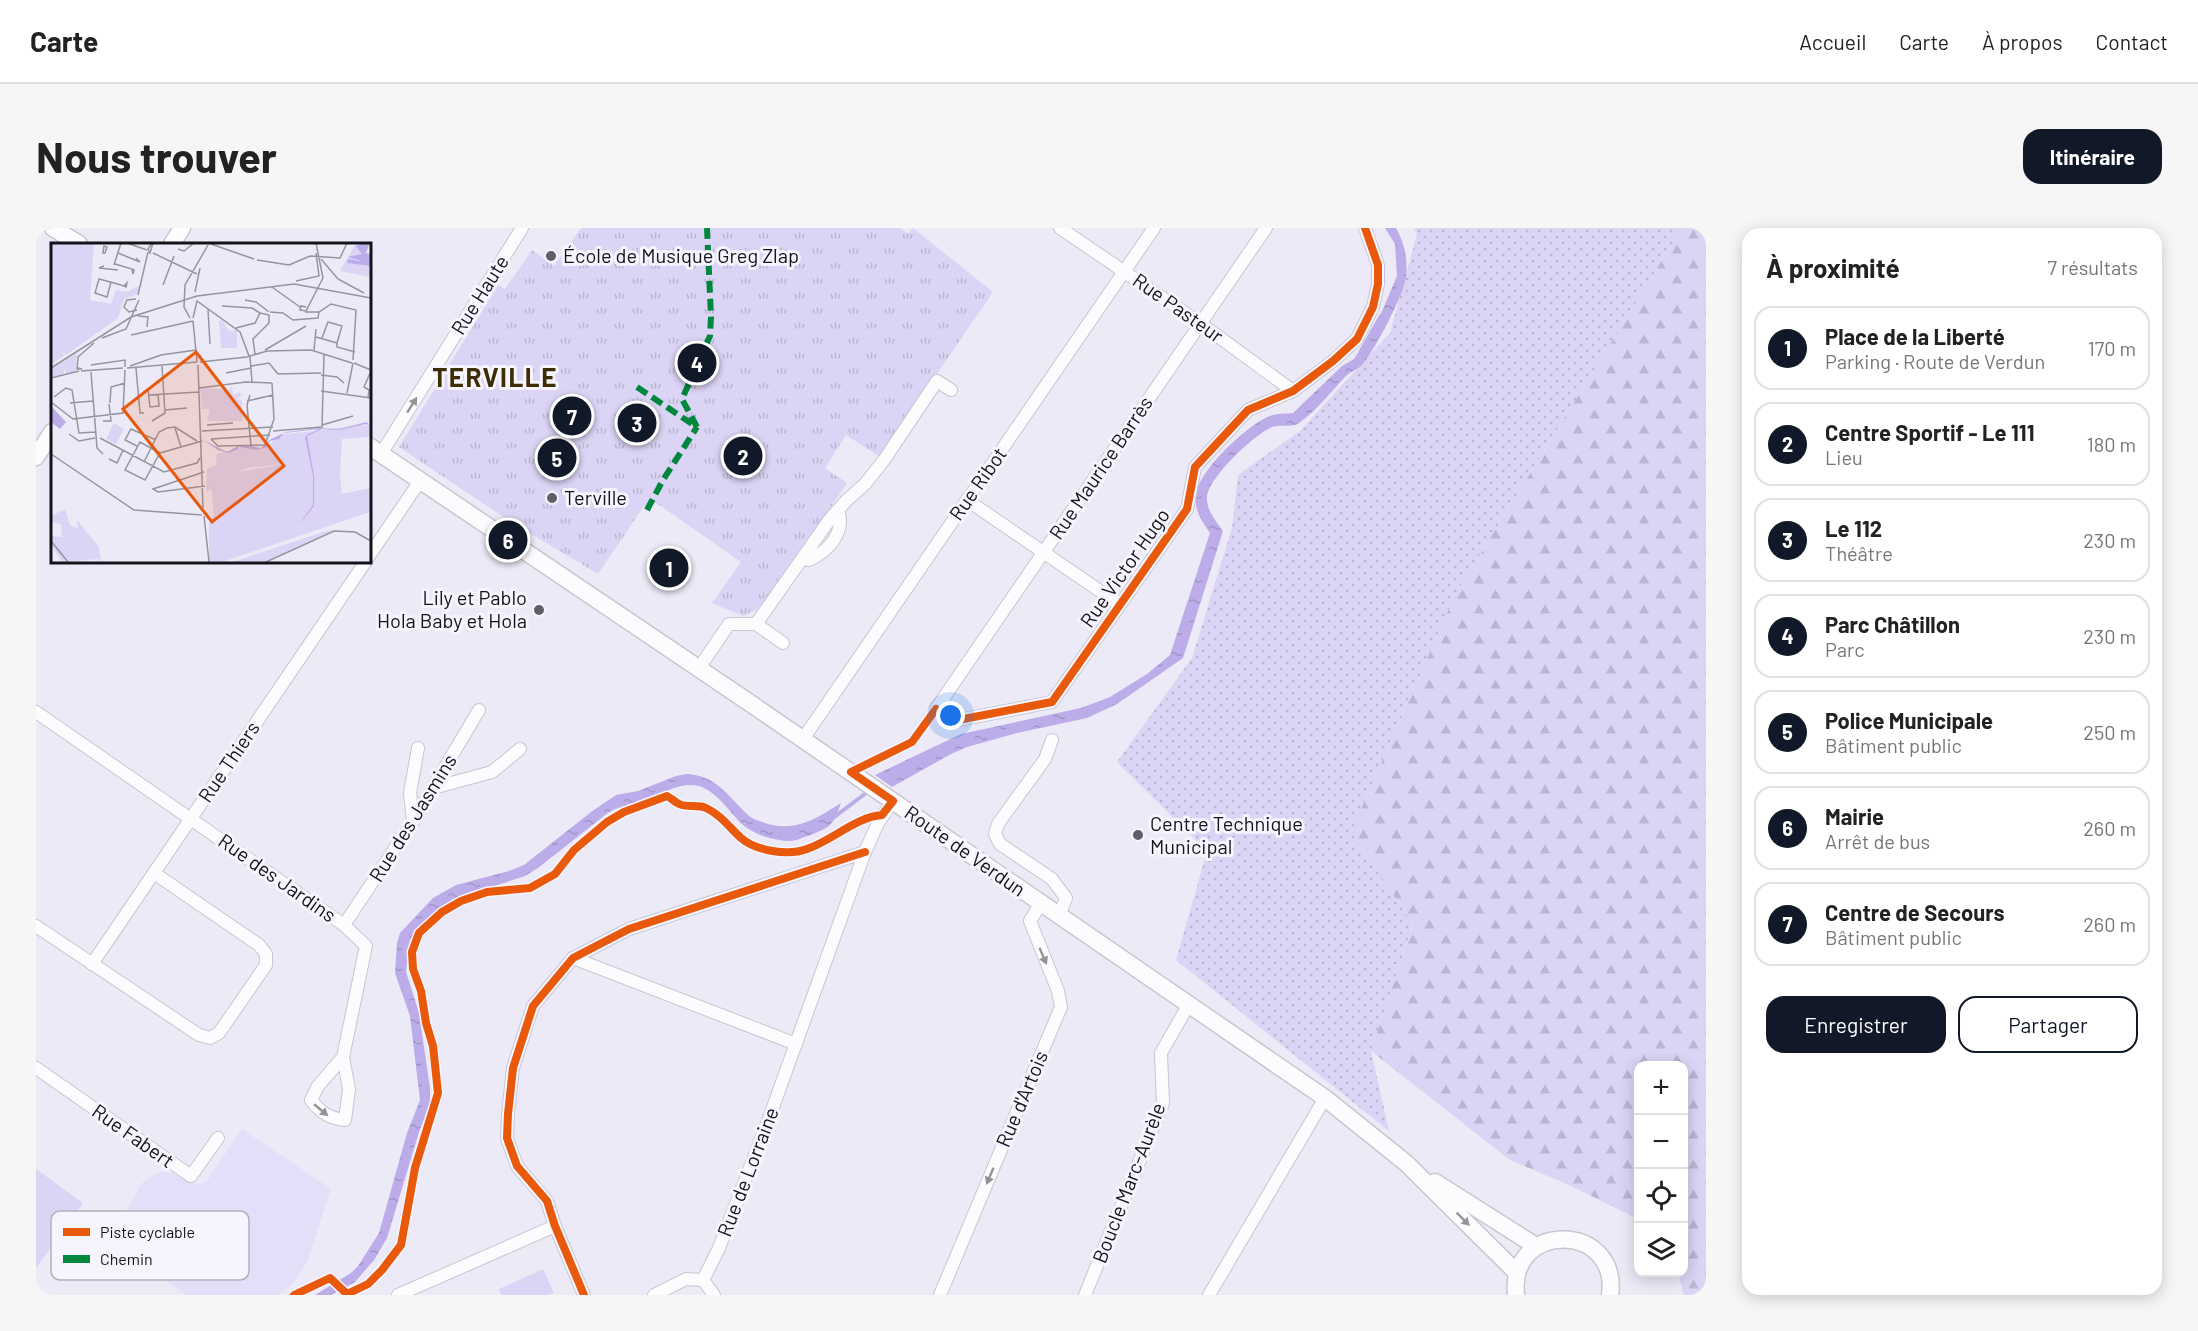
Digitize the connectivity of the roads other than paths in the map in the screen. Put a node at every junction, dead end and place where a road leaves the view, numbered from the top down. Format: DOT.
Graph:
graph roads {
  1 [pos="53,228"];
  2 [pos="522,228"];
  3 [pos="1060,228"];
  4 [pos="1154,228"];
  5 [pos="1266,228"];
  6 [pos="1365,228"];
  7 [pos="77,243"];
  8 [pos="1124,272"];
  9 [pos="1201,324"];
  10 [pos="951,390"];
  11 [pos="1293,391"];
  12 [pos="51,434"];
  13 [pos="375,450"];
  14 [pos="36,457"];
  15 [pos="420,481"];
  16 [pos="967,500"];
  17 [pos="1043,553"];
  18 [pos="370,555"];
  19 [pos="365,562"];
  20 [pos="1119,604"];
  21 [pos="756,624"];
  22 [pos="783,643"];
  23 [pos="699,668"];
  24 [pos="936,709"];
  25 [pos="479,710"];
  26 [pos="36,712"];
  27 [pos="803,739"];
  28 [pos="1052,740"];
  29 [pos="418,748"];
  30 [pos="520,749"];
  31 [pos="433,788"];
  32 [pos="893,801"];
  33 [pos="191,819"];
  34 [pos="413,821"];
  35 [pos="865,852"];
  36 [pos="154,873"];
  37 [pos="1041,903"];
  38 [pos="1059,915"];
  39 [pos="344,925"];
  40 [pos="36,926"];
  41 [pos="573,958"];
  42 [pos="92,964"];
  43 [pos="1189,1004"];
  44 [pos="796,1044"];
  45 [pos="343,1057"];
  46 [pos="36,1068"];
  47 [pos="1325,1098"];
  48 [pos="218,1138"];
  49 [pos="1406,1163"];
  50 [pos="555,1226"];
  51 [pos="1536,1246"];
  52 [pos="1517,1273"];
  53 [pos="703,1280"];
  54 [pos="398,1295"];
  55 [pos="584,1295"];
  56 [pos="654,1295"];
  57 [pos="714,1295"];
  58 [pos="940,1295"];
  59 [pos="1086,1295"];
  60 [pos="1209,1295"];
  61 [pos="1516,1295"];
  62 [pos="1610,1295"];
  1 -- 7 [label="main road"];
  13 -- 2 [label="street, Rue Haute, one-way"];
  3 -- 8 [label="street, Rue Pasteur"];
  4 -- 8 [label="street, Rue Ribot"];
  5 -- 9 [label="street, Rue Maurice Barrès"];
  6 -- 11 [label="street, Rue Victor Hugo"];
  8 -- 9 [label="street, Rue Pasteur"];
  8 -- 16 [label="street, Rue Ribot"];
  9 -- 11 [label="street, Rue Pasteur"];
  9 -- 17 [label="street, Rue Maurice Barrès"];
  10 -- 21 [label="street"];
  11 -- 20 [label="street, Rue Victor Hugo"];
  12 -- 14 [label="main road"];
  13 -- 15 [label="main road, Route de Verdun"];
  15 -- 18 [label="street"];
  15 -- 23 [label="main road, Route de Verdun"];
  16 -- 17 [label="street"];
  16 -- 27 [label="street, Rue Ribot"];
  17 -- 20 [label="street"];
  17 -- 24 [label="street, Rue Maurice Barrès"];
  19 -- 33 [label="street, Rue Thiers"];
  20 -- 24 [label="street, Rue Victor Hugo"];
  21 -- 22 [label="street"];
  21 -- 23 [label="street"];
  23 -- 27 [label="main road, Route de Verdun"];
  25 -- 31 [label="street, Rue des Jasmins"];
  26 -- 33 [label="street, Rue des Jardins"];
  27 -- 32 [label="main road, Route de Verdun"];
  28 -- 38 [label="street"];
  29 -- 34 [label="street"];
  30 -- 31 [label="street"];
  31 -- 34 [label="street, Rue des Jasmins"];
  32 -- 35 [label="street, Rue de Lorraine"];
  32 -- 37 [label="main road, Route de Verdun"];
  33 -- 36 [label="street, Rue Thiers"];
  33 -- 39 [label="street, Rue des Jardins"];
  34 -- 39 [label="street, Rue des Jasmins"];
  35 -- 41 [label="street"];
  35 -- 44 [label="street, Rue de Lorraine"];
  36 -- 42 [label="street, Rue Thiers"];
  36 -- 42 [label="street"];
  37 -- 38 [label="main road, Route de Verdun"];
  37 -- 58 [label="street, Rue d'Artois, one-way"];
  38 -- 43 [label="main road, Route de Verdun"];
  39 -- 45 [label="street, Rue des Jardins"];
  40 -- 42 [label="street"];
  41 -- 44 [label="street"];
  41 -- 50 [label="street"];
  43 -- 47 [label="main road, Route de Verdun"];
  43 -- 59 [label="street, Boucle Marc-Aurèle"];
  44 -- 53 [label="street, Rue de Lorraine"];
  45 -- 45 [label="street, one-way"];
  46 -- 48 [label="street, Rue Fabert"];
  47 -- 49 [label="main road, Route de Verdun"];
  47 -- 60 [label="street"];
  49 -- 51 [label="main road, Route de Verdun"];
  49 -- 52 [label="main road, Route de Verdun, one-way"];
  50 -- 54 [label="street"];
  50 -- 55 [label="street"];
  51 -- 52 [label="main road"];
  51 -- 62 [label="main road"];
  52 -- 61 [label="main road"];
  53 -- 56 [label="street"];
  53 -- 57 [label="street"];
}
